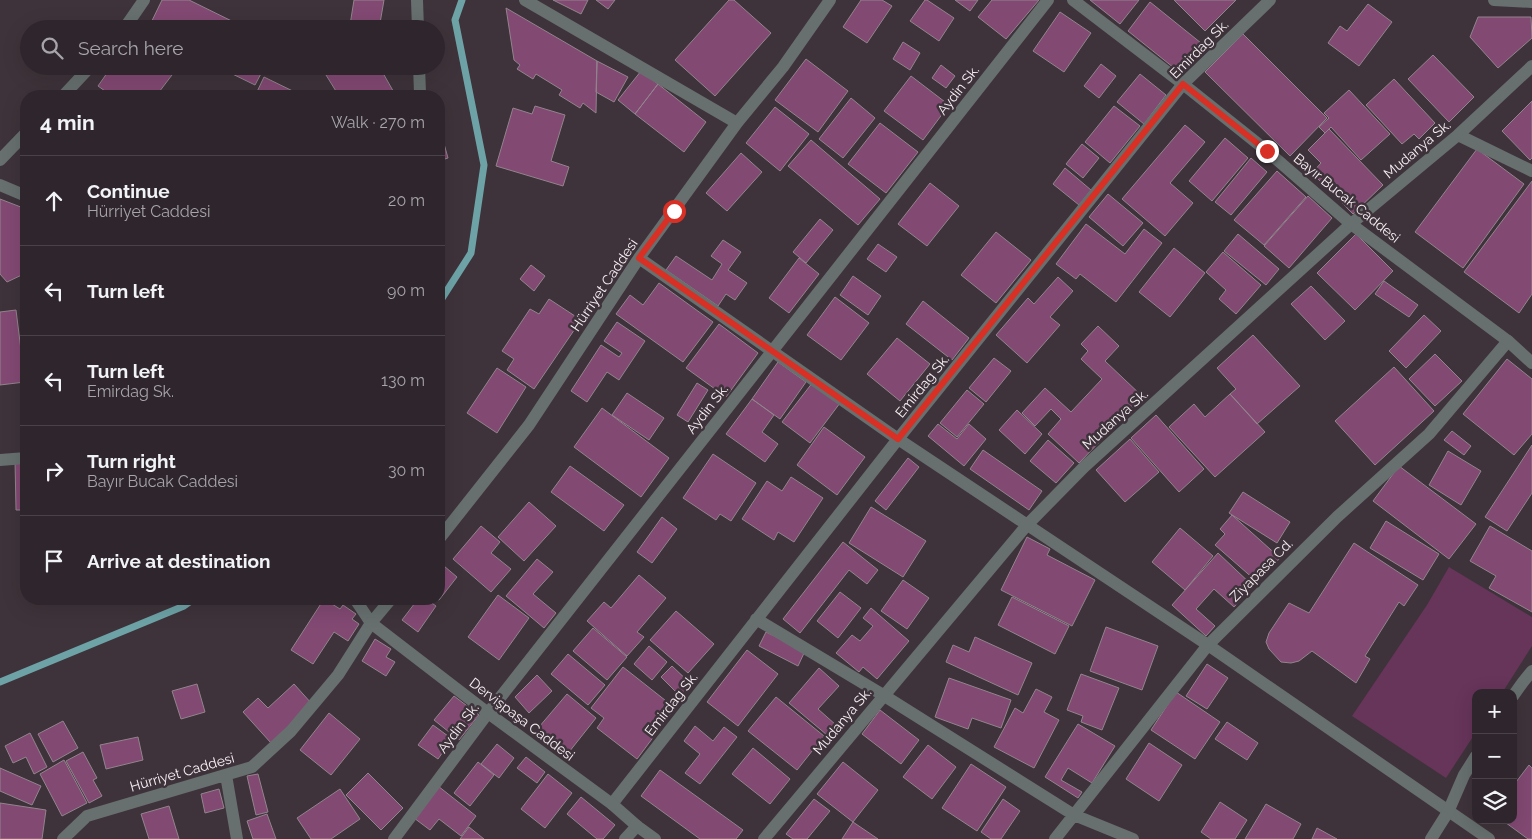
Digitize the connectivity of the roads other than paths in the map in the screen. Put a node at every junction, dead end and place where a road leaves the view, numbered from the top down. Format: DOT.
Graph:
graph roads {
  1 [pos="144,0"];
  2 [pos="417,0"];
  3 [pos="525,0"];
  4 [pos="830,0"];
  5 [pos="1048,0"];
  6 [pos="1073,0"];
  7 [pos="1270,0"];
  8 [pos="1494,0"];
  9 [pos="1532,2"];
  10 [pos="130,20"];
  11 [pos="418,20"];
  12 [pos="1532,66"];
  13 [pos="83,75"];
  14 [pos="419,75"];
  15 [pos="1183,84"];
  16 [pos="68,90"];
  17 [pos="420,90"];
  18 [pos="737,123"];
  19 [pos="1458,135"];
  20 [pos="20,139"];
  21 [pos="0,160"];
  22 [pos="1532,171"];
  23 [pos="0,185"];
  24 [pos="20,193"];
  25 [pos="1351,224"];
  26 [pos="639,258"];
  27 [pos="1508,340"];
  28 [pos="771,351"];
  29 [pos="1532,363"];
  30 [pos="898,439"];
  31 [pos="20,458"];
  32 [pos="0,460"];
  33 [pos="1027,525"];
  34 [pos="445,531"];
  35 [pos="359,605"];
  36 [pos="386,605"];
  37 [pos="756,620"];
  38 [pos="371,623"];
  39 [pos="1208,645"];
  40 [pos="1532,671"];
  41 [pos="1517,690"];
  42 [pos="883,695"];
  43 [pos="488,713"];
  44 [pos="1472,762"];
  45 [pos="226,775"];
  46 [pos="612,804"];
  47 [pos="1448,812"];
  48 [pos="1074,815"];
  49 [pos="637,826"];
  50 [pos="63,839"];
  51 [pos="237,839"];
  52 [pos="394,839"];
  53 [pos="625,839"];
  54 [pos="655,839"];
  55 [pos="764,839"];
  56 [pos="1055,839"];
  57 [pos="1133,839"];
  58 [pos="1432,839"];
  59 [pos="1489,839"];
  1 -- 10 [label="street"];
  2 -- 11 [label="street"];
  3 -- 18 [label="street"];
  4 -- 18 [label="street, Hürriyet Caddesi"];
  5 -- 28 [label="street, Aydin Sk."];
  6 -- 15 [label="street, Bayır Bucak Caddesi"];
  7 -- 15 [label="street, Emirdag Sk."];
  8 -- 9 [label="street"];
  12 -- 19 [label="street, Mudanya Sk."];
  13 -- 16 [label="street"];
  14 -- 17 [label="street"];
  15 -- 25 [label="street, Bayır Bucak Caddesi"];
  15 -- 30 [label="street, Emirdag Sk."];
  18 -- 26 [label="street, Hürriyet Caddesi"];
  19 -- 22 [label="street"];
  19 -- 25 [label="street, Mudanya Sk."];
  20 -- 21 [label="street"];
  23 -- 24 [label="street"];
  25 -- 27 [label="street, Bayır Bucak Caddesi"];
  25 -- 33 [label="street, Mudanya Sk."];
  26 -- 28 [label="street"];
  26 -- 34 [label="street, Hürriyet Caddesi"];
  27 -- 29 [label="street, Bayır Bucak Caddesi"];
  27 -- 39 [label="street, Ziyapasa Cd."];
  28 -- 30 [label="street"];
  28 -- 43 [label="street, Aydin Sk."];
  30 -- 33 [label="street"];
  30 -- 37 [label="street, Emirdag Sk."];
  31 -- 32 [label="street"];
  33 -- 39 [label="street"];
  33 -- 42 [label="street, Mudanya Sk."];
  35 -- 38 [label="street, Dervişpaşa Caddesi"];
  36 -- 38 [label="street, Hürriyet Caddesi"];
  37 -- 42 [label="street"];
  37 -- 46 [label="street, Emirdag Sk."];
  38 -- 43 [label="street, Dervişpaşa Caddesi"];
  38 -- 45 [label="street, Hürriyet Caddesi"];
  39 -- 47 [label="street"];
  39 -- 48 [label="street, Ziyapasa Cd."];
  40 -- 41 [label="street"];
  42 -- 48 [label="street"];
  42 -- 55 [label="street, Mudanya Sk."];
  43 -- 46 [label="street, Dervişpaşa Caddesi"];
  43 -- 52 [label="street, Aydin Sk."];
  44 -- 47 [label="street"];
  45 -- 50 [label="street, Hürriyet Caddesi"];
  45 -- 51 [label="street"];
  46 -- 49 [label="street, Dervişpaşa Caddesi"];
  47 -- 58 [label="street"];
  47 -- 59 [label="street"];
  48 -- 56 [label="street, Ziyapasa Cd."];
  48 -- 57 [label="street"];
  49 -- 53 [label="street"];
  49 -- 54 [label="street, Dervişpaşa Caddesi"];
}
